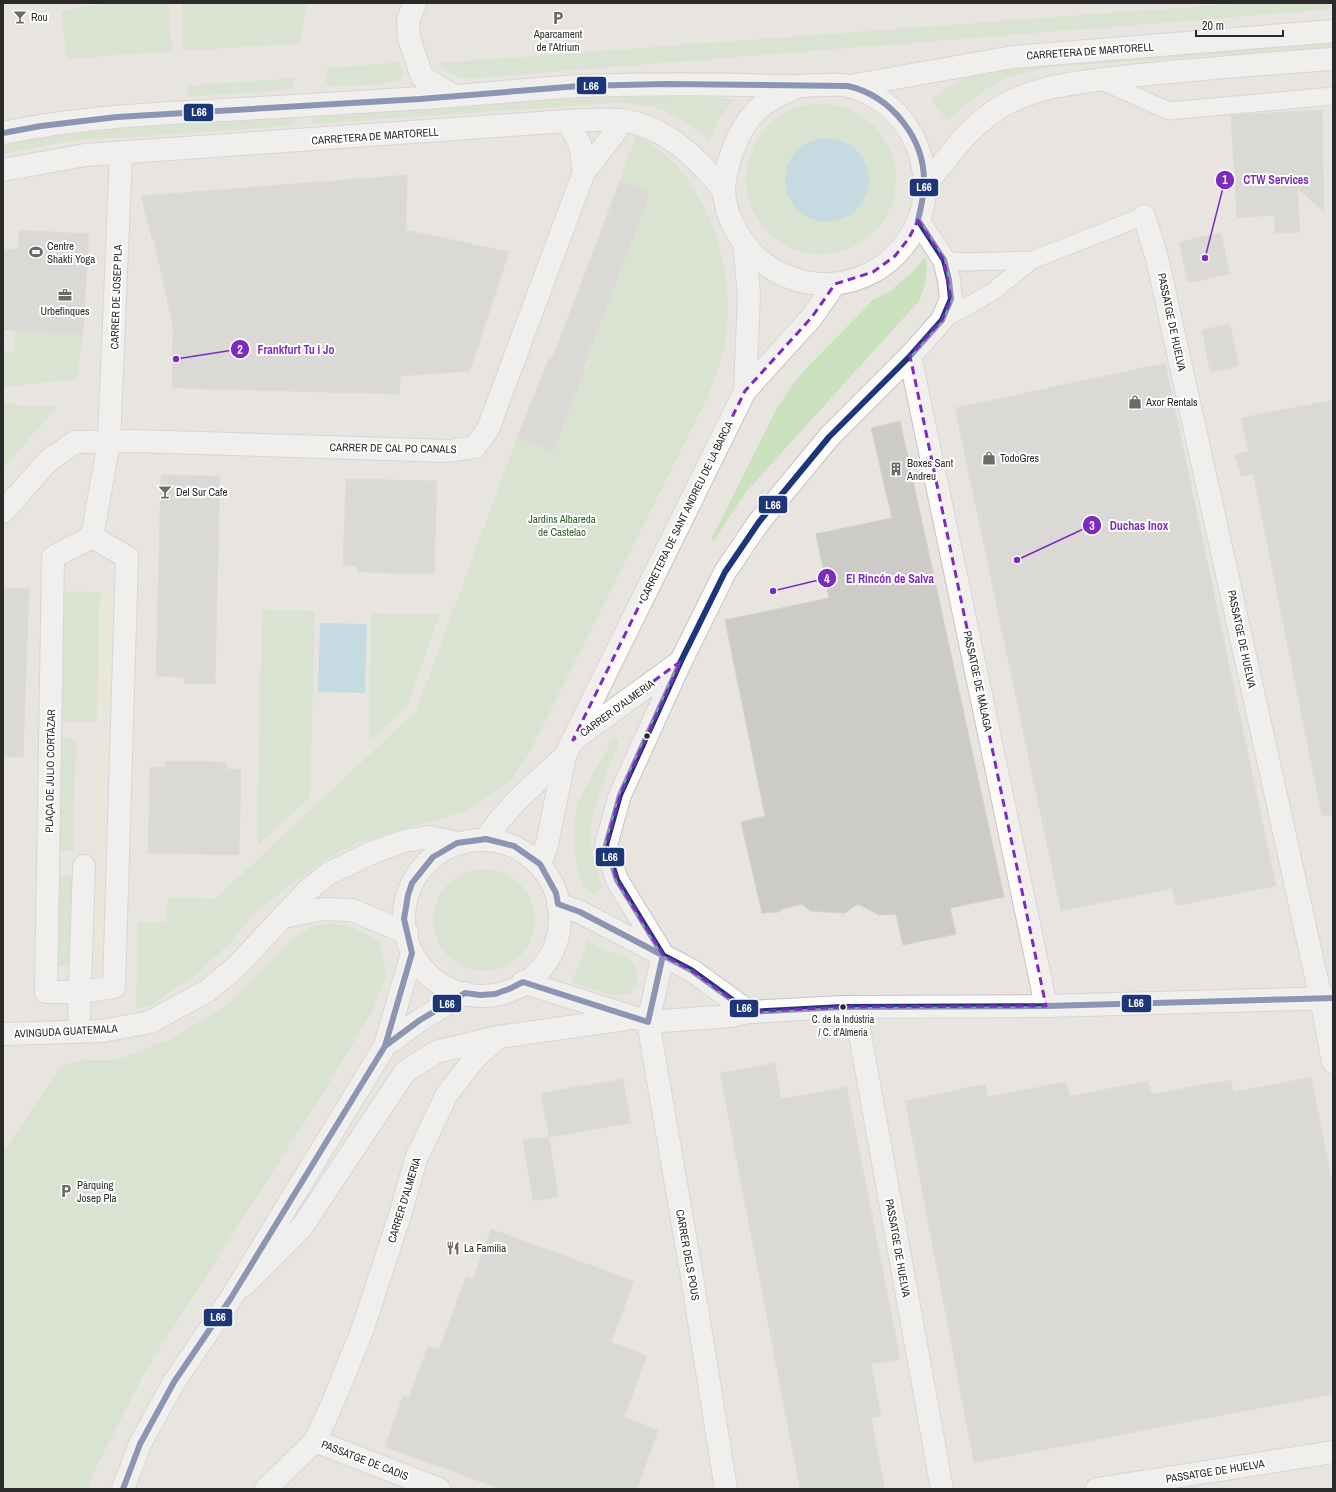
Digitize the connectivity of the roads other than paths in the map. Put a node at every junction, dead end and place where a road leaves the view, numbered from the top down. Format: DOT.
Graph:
graph roads {
  1 [pos="414,3"];
  2 [pos="1333,31"];
  3 [pos="1333,59"];
  4 [pos="1100,80"];
  5 [pos="799,86"];
  6 [pos="850,86"];
  7 [pos="454,96"];
  8 [pos="1333,96"];
  9 [pos="621,120"];
  10 [pos="568,121"];
  11 [pos="3,133"];
  12 [pos="121,153"];
  13 [pos="3,170"];
  14 [pos="584,172"];
  15 [pos="925,186"];
  16 [pos="724,191"];
  17 [pos="1144,216"];
  18 [pos="918,220"];
  19 [pos="744,244"];
  20 [pos="944,260"];
  21 [pos="1032,260"];
  22 [pos="835,284"];
  23 [pos="942,320"];
  24 [pos="910,356"];
  25 [pos="745,391"];
  26 [pos="110,442"];
  27 [pos="3,512"];
  28 [pos="92,537"];
  29 [pos="680,661"];
  30 [pos="569,748"];
  31 [pos="486,840"];
  32 [pos="457,843"];
  33 [pos="540,864"];
  34 [pos="84,866"];
  35 [pos="558,904"];
  36 [pos="283,917"];
  37 [pos="409,943"];
  38 [pos="663,955"];
  39 [pos="523,982"];
  40 [pos="81,992"];
  41 [pos="465,993"];
  42 [pos="1327,998"];
  43 [pos="1046,1006"];
  44 [pos="855,1008"];
  45 [pos="749,1012"];
  46 [pos="79,1016"];
  47 [pos="640,1020"];
  48 [pos="3,1034"];
  49 [pos="499,1037"];
  50 [pos="385,1046"];
  51 [pos="1333,1062"];
  52 [pos="231,1298"];
  53 [pos="315,1441"];
  54 [pos="1333,1452"];
  55 [pos="123,1489"];
  56 [pos="266,1489"];
  57 [pos="439,1489"];
  58 [pos="726,1489"];
  59 [pos="942,1489"];
  60 [pos="1097,1489"];
  1 -- 7 [label="street"];
  2 -- 6 [label="street, CARRETERA DE MARTORELL"];
  3 -- 4 [label="street"];
  4 -- 8 [label="lane"];
  4 -- 15 [label="street"];
  5 -- 6 [label="street, CARRETERA DE MARTORELL"];
  5 -- 7 [label="street, CARRETERA DE MARTORELL"];
  5 -- 16 [label="street, CARRETERA DE MARTORELL"];
  6 -- 15 [label="street, CARRETERA DE MARTORELL"];
  7 -- 11 [label="street, CARRETERA DE MARTORELL"];
  9 -- 10 [label="street, CARRETERA DE MARTORELL"];
  9 -- 14 [label="street, CARRER DE CAL PO CANALS"];
  9 -- 16 [label="street, CARRETERA DE MARTORELL"];
  10 -- 12 [label="street, CARRETERA DE MARTORELL"];
  10 -- 14 [label="street, CARRER DE CAL PO CANALS"];
  12 -- 13 [label="street, CARRETERA DE MARTORELL"];
  12 -- 26 [label="street, CARRER DE JOSEP PLA"];
  14 -- 26 [label="street, CARRER DE CAL PO CANALS"];
  15 -- 18 [label="street, CARRETERA DE MARTORELL"];
  16 -- 19 [label="street, CARRETERA DE MARTORELL"];
  17 -- 21 [label="lane"];
  17 -- 42 [label="street, PASSATGE DE HUELVA"];
  18 -- 20 [label="street, CARRER D'ALMERIA"];
  18 -- 22 [label="street, CARRETERA DE MARTORELL"];
  19 -- 22 [label="street, CARRETERA DE MARTORELL"];
  19 -- 25 [label="street"];
  20 -- 21 [label="lane"];
  20 -- 23 [label="street, CARRER D'ALMERIA"];
  21 -- 23 [label="lane"];
  22 -- 25 [label="street, CARRETERA DE SANT ANDREU DE LA BARCA"];
  23 -- 24 [label="street, CARRER D'ALMERIA"];
  24 -- 29 [label="street, CARRER D'ALMERIA"];
  24 -- 43 [label="street, PASSATGE DE MÀLAGA"];
  25 -- 30 [label="street, CARRETERA DE SANT ANDREU DE LA BARCA"];
  26 -- 27 [label="street"];
  26 -- 28 [label="street"];
  28 -- 40 [label="street, PLAÇA DE JULIO CORTÁZAR"];
  28 -- 40 [label="street, PLAÇA DE JULIO CORTÁZAR"];
  29 -- 30 [label="street, CARRER D'ALMERIA"];
  29 -- 38 [label="street, CARRER D'ALMERIA"];
  30 -- 31 [label="street, CARRETERA DE SANT ANDREU DE LA BARCA"];
  30 -- 33 [label="street, CARRETERA DE SANT ANDREU DE LA BARCA"];
  31 -- 32 [label="street"];
  31 -- 33 [label="street"];
  32 -- 36 [label="street, AVINGUDA GUATEMALA"];
  32 -- 37 [label="street"];
  33 -- 35 [label="street"];
  34 -- 40 [label="street"];
  35 -- 38 [label="street"];
  35 -- 39 [label="street"];
  36 -- 37 [label="street"];
  36 -- 48 [label="street, AVINGUDA GUATEMALA"];
  37 -- 41 [label="street"];
  37 -- 50 [label="street"];
  38 -- 45 [label="street"];
  38 -- 47 [label="street"];
  39 -- 41 [label="street"];
  39 -- 47 [label="street"];
  40 -- 46 [label="street"];
  41 -- 50 [label="street"];
  42 -- 43 [label="street"];
  42 -- 51 [label="street, PASSATGE DE HUELVA"];
  43 -- 44 [label="street"];
  44 -- 45 [label="street"];
  44 -- 59 [label="street, PASSATGE DE HUELVA"];
  45 -- 47 [label="street"];
  47 -- 49 [label="street"];
  47 -- 58 [label="street, CARRER DELS POUS"];
  49 -- 52 [label="street"];
  49 -- 53 [label="street, CARRER D'ALMERIA"];
  50 -- 52 [label="street"];
  52 -- 55 [label="street"];
  53 -- 56 [label="street, CARRER D'ALMERIA"];
  53 -- 57 [label="street, PASSATGE DE CADIS"];
  54 -- 60 [label="street, PASSATGE DE HUELVA"];
}
